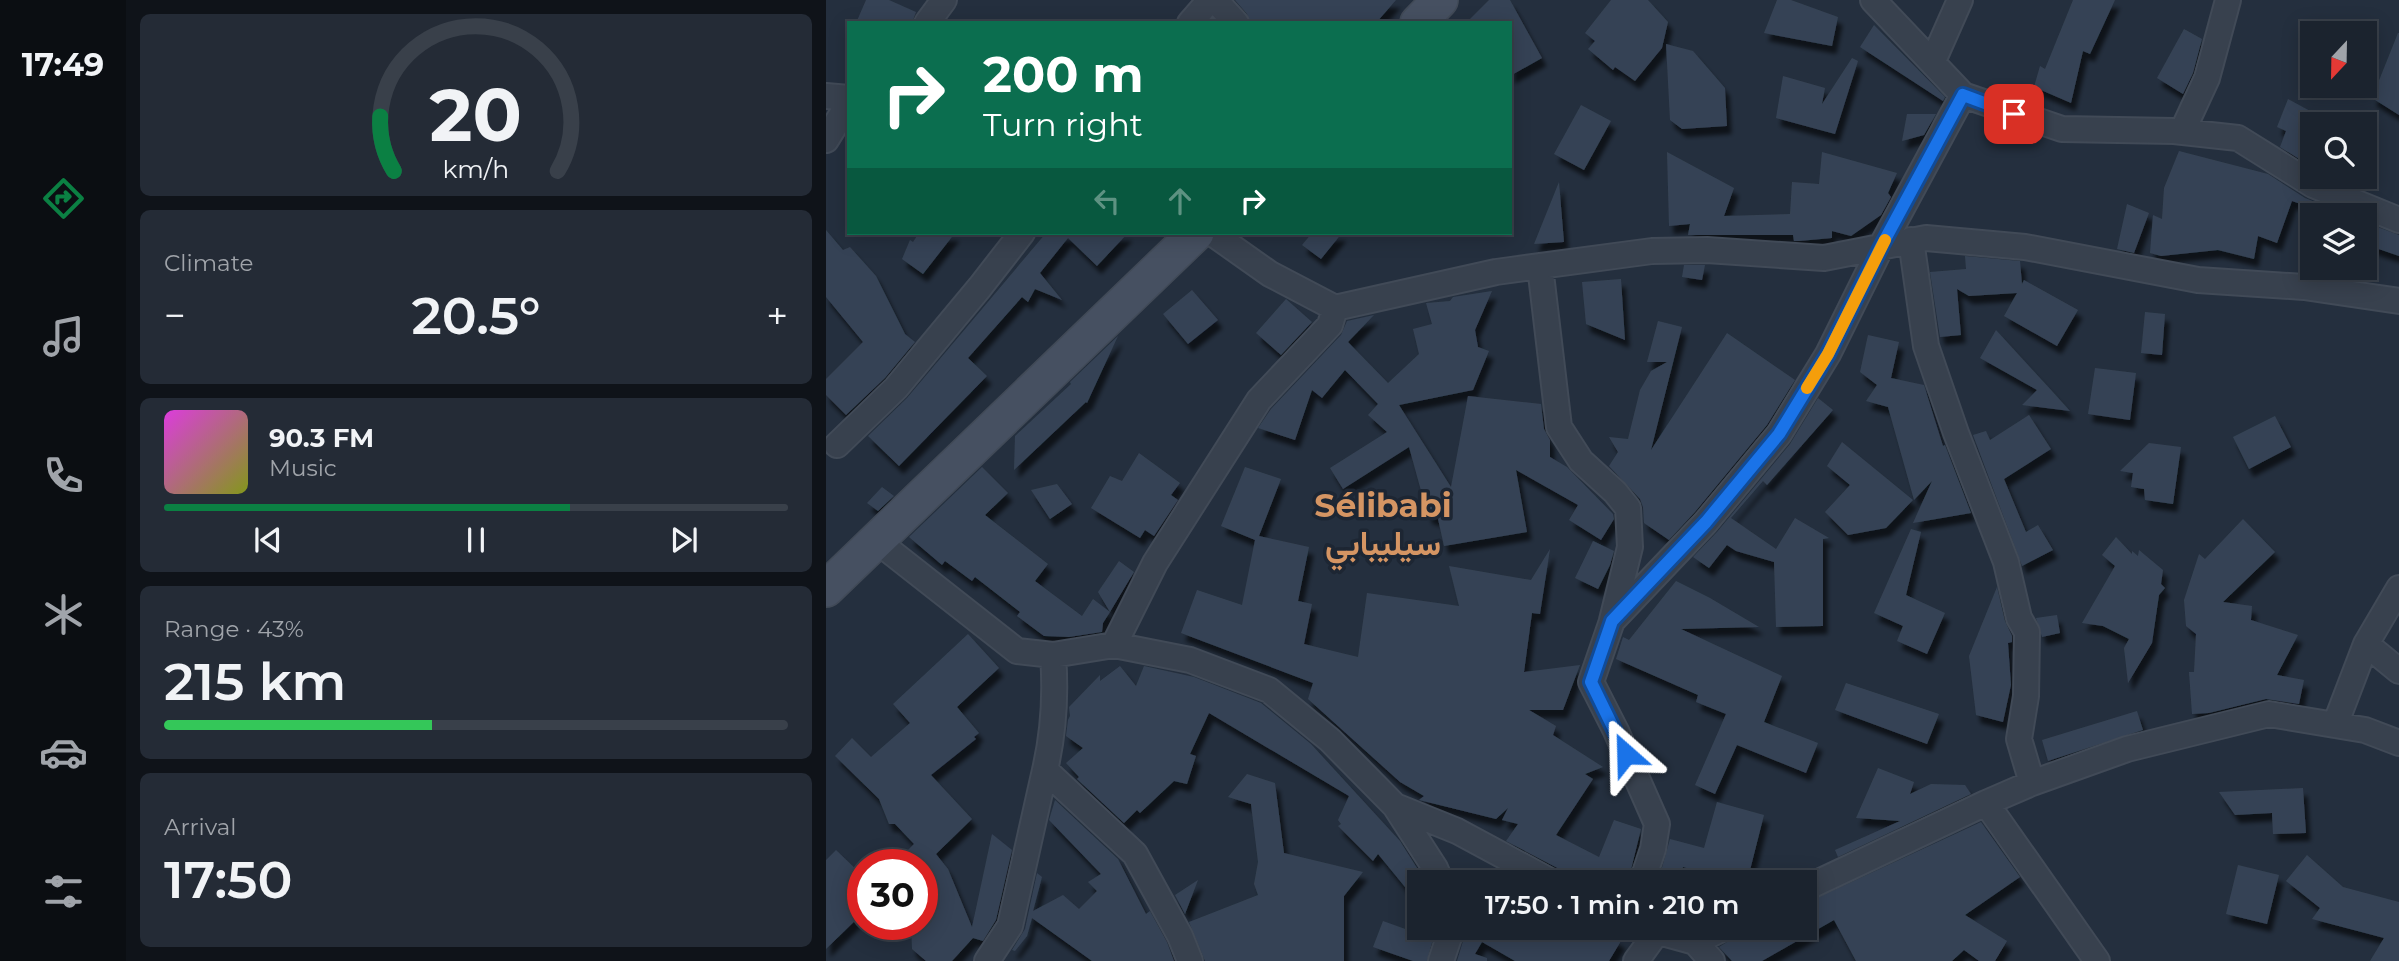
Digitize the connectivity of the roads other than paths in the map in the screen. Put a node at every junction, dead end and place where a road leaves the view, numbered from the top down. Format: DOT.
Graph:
graph roads {
  1 [pos="944,0"];
  2 [pos="1212,0"];
  3 [pos="1440,0"];
  4 [pos="1873,0"];
  5 [pos="1960,0"];
  6 [pos="2228,0"];
  7 [pos="928,21"];
  8 [pos="1192,21"];
  9 [pos="1234,21"];
  10 [pos="1420,21"];
  11 [pos="1933,61"];
  12 [pos="1963,95"];
  13 [pos="826,96"];
  14 [pos="847,101"];
  15 [pos="847,104"];
  16 [pos="2182,132"];
  17 [pos="826,140"];
  18 [pos="2399,220"];
  19 [pos="1020,235"];
  20 [pos="1194,235"];
  21 [pos="1215,235"];
  22 [pos="1911,240"];
  23 [pos="1882,245"];
  24 [pos="1540,266"];
  25 [pos="2399,302"];
  26 [pos="1335,308"];
  27 [pos="837,445"];
  28 [pos="877,541"];
  29 [pos="2399,588"];
  30 [pos="826,589"];
  31 [pos="1612,621"];
  32 [pos="2366,644"];
  33 [pos="1114,645"];
  34 [pos="1053,655"];
  35 [pos="2399,671"];
  36 [pos="2335,725"];
  37 [pos="2398,738"];
  38 [pos="1045,770"];
  39 [pos="2032,783"];
  40 [pos="1986,803"];
  41 [pos="1395,806"];
  42 [pos="1436,870"];
  43 [pos="1530,870"];
  44 [pos="1646,870"];
  45 [pos="1817,883"];
  46 [pos="1447,940"];
  47 [pos="1645,940"];
  48 [pos="1688,940"];
  49 [pos="1699,940"];
  50 [pos="1695,942"];
  51 [pos="987,961"];
  52 [pos="1190,961"];
  53 [pos="1441,961"];
  54 [pos="1636,961"];
  55 [pos="1712,961"];
  56 [pos="2097,961"];
  1 -- 7 [label="street"];
  2 -- 8 [label="street"];
  2 -- 9 [label="street"];
  3 -- 10 [label="street"];
  4 -- 11 [label="street"];
  5 -- 11 [label="street"];
  6 -- 16 [label="street"];
  11 -- 12 [label="street"];
  12 -- 16 [label="street"];
  12 -- 23 [label="street"];
  13 -- 14 [label="street"];
  15 -- 17 [label="street"];
  16 -- 18 [label="street"];
  19 -- 27 [label="street"];
  20 -- 28 [label="street"];
  21 -- 26 [label="street"];
  22 -- 23 [label="street"];
  22 -- 25 [label="street"];
  22 -- 39 [label="street"];
  23 -- 24 [label="street"];
  23 -- 31 [label="street"];
  24 -- 26 [label="street"];
  24 -- 31 [label="street"];
  26 -- 33 [label="street"];
  28 -- 30 [label="street"];
  28 -- 34 [label="street"];
  29 -- 32 [label="street"];
  31 -- 44 [label="street"];
  32 -- 35 [label="street"];
  32 -- 36 [label="street"];
  33 -- 34 [label="street"];
  33 -- 41 [label="street"];
  34 -- 38 [label="street"];
  36 -- 37 [label="street"];
  36 -- 39 [label="street"];
  38 -- 51 [label="street"];
  38 -- 52 [label="street"];
  39 -- 40 [label="street"];
  40 -- 45 [label="street"];
  40 -- 56 [label="street"];
  41 -- 42 [label="street"];
  41 -- 43 [label="street"];
  46 -- 53 [label="street"];
  47 -- 54 [label="street"];
  48 -- 50 [label="street"];
  49 -- 50 [label="street"];
  50 -- 55 [label="street"];
}
